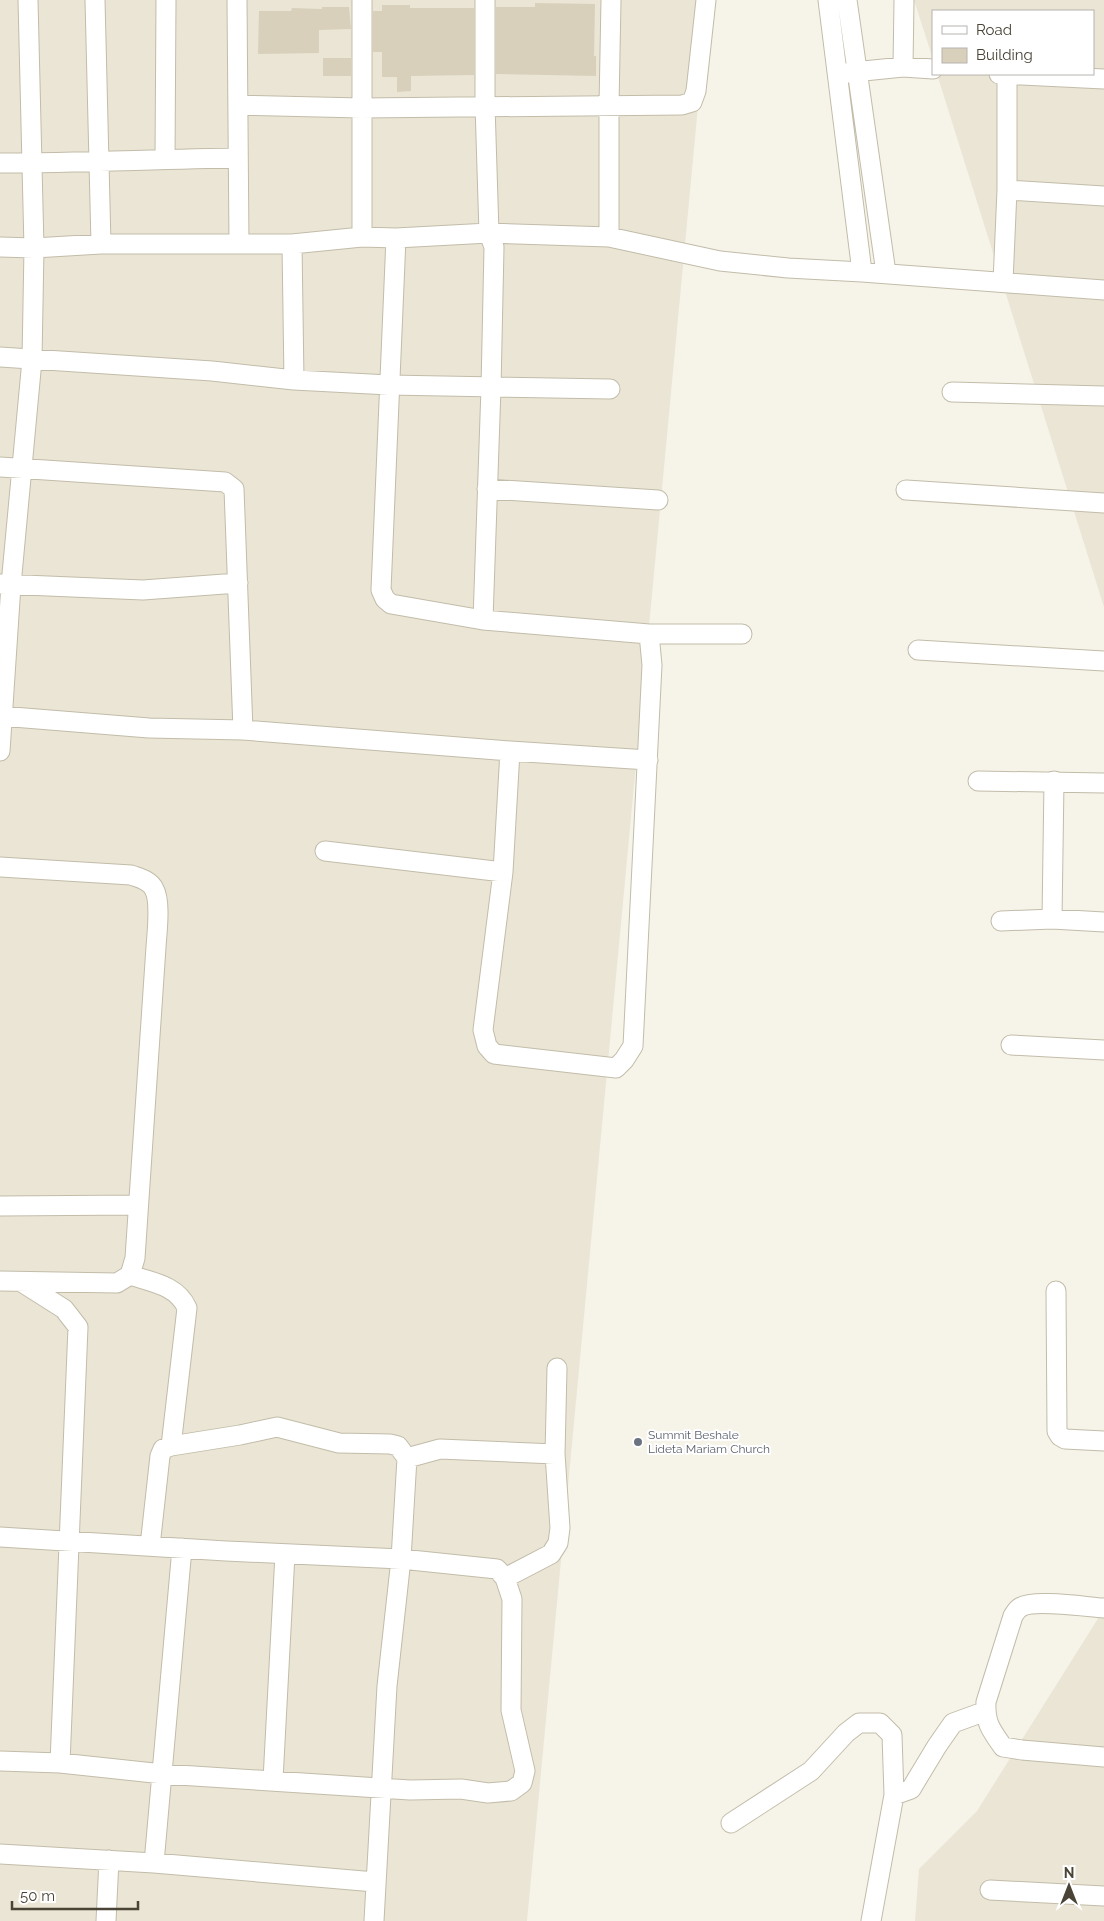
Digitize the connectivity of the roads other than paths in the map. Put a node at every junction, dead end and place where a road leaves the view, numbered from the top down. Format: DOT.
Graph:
graph roads {
  1 [pos="28,0"];
  2 [pos="95,0"];
  3 [pos="166,0"];
  4 [pos="237,0"];
  5 [pos="362,0"];
  6 [pos="485,0"];
  7 [pos="611,0"];
  8 [pos="706,0"];
  9 [pos="828,0"];
  10 [pos="847,0"];
  11 [pos="904,0"];
  12 [pos="903,66"];
  13 [pos="932,69"];
  14 [pos="847,73"];
  15 [pos="1007,75"];
  16 [pos="1026,75"];
  17 [pos="1104,79"];
  18 [pos="238,105"];
  19 [pos="485,106"];
  20 [pos="609,106"];
  21 [pos="361,108"];
  22 [pos="238,158"];
  23 [pos="165,159"];
  24 [pos="0,163"];
  25 [pos="33,163"];
  26 [pos="99,163"];
  27 [pos="1008,190"];
  28 [pos="1104,196"];
  29 [pos="489,233"];
  30 [pos="362,237"];
  31 [pos="609,237"];
  32 [pos="396,238"];
  33 [pos="101,244"];
  34 [pos="240,244"];
  35 [pos="292,244"];
  36 [pos="0,247"];
  37 [pos="34,248"];
  38 [pos="862,272"];
  39 [pos="886,273"];
  40 [pos="1003,282"];
  41 [pos="1104,290"];
  42 [pos="0,357"];
  43 [pos="32,360"];
  44 [pos="294,380"];
  45 [pos="389,385"];
  46 [pos="491,388"];
  47 [pos="610,389"];
  48 [pos="952,392"];
  49 [pos="1104,396"];
  50 [pos="0,467"];
  51 [pos="21,469"];
  52 [pos="487,488"];
  53 [pos="906,490"];
  54 [pos="658,500"];
  55 [pos="1104,503"];
  56 [pos="238,583"];
  57 [pos="6,584"];
  58 [pos="483,620"];
  59 [pos="649,634"];
  60 [pos="742,634"];
  61 [pos="918,650"];
  62 [pos="1104,661"];
  63 [pos="1,716"];
  64 [pos="243,730"];
  65 [pos="0,751"];
  66 [pos="510,752"];
  67 [pos="648,760"];
  68 [pos="978,781"];
  69 [pos="1054,781"];
  70 [pos="1104,783"];
  71 [pos="325,852"];
  72 [pos="0,868"];
  73 [pos="503,872"];
  74 [pos="1052,920"];
  75 [pos="1001,921"];
  76 [pos="1104,922"];
  77 [pos="1011,1045"];
  78 [pos="1104,1050"];
  79 [pos="138,1205"];
  80 [pos="0,1206"];
  81 [pos="130,1275"];
  82 [pos="0,1281"];
  83 [pos="22,1282"];
  84 [pos="1056,1291"];
  85 [pos="557,1368"];
  86 [pos="1104,1441"];
  87 [pos="171,1446"];
  88 [pos="555,1454"];
  89 [pos="407,1458"];
  90 [pos="0,1537"];
  91 [pos="68,1541"];
  92 [pos="150,1546"];
  93 [pos="182,1548"];
  94 [pos="285,1554"];
  95 [pos="401,1559"];
  96 [pos="505,1578"];
  97 [pos="1104,1608"];
  98 [pos="986,1711"];
  99 [pos="1104,1757"];
  100 [pos="0,1761"];
  101 [pos="60,1764"];
  102 [pos="163,1774"];
  103 [pos="273,1780"];
  104 [pos="382,1787"];
  105 [pos="894,1795"];
  106 [pos="731,1823"];
  107 [pos="0,1854"];
  108 [pos="109,1860"];
  109 [pos="154,1863"];
  110 [pos="375,1882"];
  111 [pos="990,1890"];
  112 [pos="1104,1896"];
  113 [pos="106,1921"];
  114 [pos="374,1921"];
  115 [pos="871,1921"];
  1 -- 25 [label="street"];
  2 -- 26 [label="street"];
  3 -- 23 [label="street"];
  4 -- 18 [label="street"];
  5 -- 21 [label="street"];
  6 -- 19 [label="street"];
  7 -- 20 [label="street"];
  8 -- 20 [label="street"];
  9 -- 14 [label="street"];
  10 -- 14 [label="street"];
  11 -- 12 [label="street"];
  12 -- 13 [label="street"];
  12 -- 14 [label="street"];
  14 -- 38 [label="street"];
  14 -- 39 [label="street"];
  15 -- 27 [label="street"];
  16 -- 17 [label="street"];
  18 -- 21 [label="street"];
  18 -- 22 [label="street"];
  19 -- 20 [label="street"];
  19 -- 21 [label="street"];
  19 -- 29 [label="street"];
  20 -- 31 [label="street"];
  21 -- 30 [label="street"];
  22 -- 23 [label="street"];
  22 -- 34 [label="street"];
  23 -- 26 [label="street"];
  24 -- 25 [label="street"];
  25 -- 26 [label="street"];
  25 -- 37 [label="street"];
  26 -- 33 [label="street"];
  27 -- 28 [label="street"];
  27 -- 40 [label="street"];
  29 -- 31 [label="street"];
  29 -- 32 [label="street"];
  29 -- 46 [label="street"];
  30 -- 32 [label="street"];
  30 -- 35 [label="street"];
  31 -- 38 [label="street"];
  32 -- 45 [label="street"];
  33 -- 34 [label="street"];
  33 -- 37 [label="street"];
  34 -- 35 [label="street"];
  35 -- 44 [label="street"];
  36 -- 37 [label="street"];
  37 -- 43 [label="street"];
  38 -- 39 [label="street"];
  39 -- 40 [label="street"];
  40 -- 41 [label="street"];
  42 -- 43 [label="street"];
  43 -- 44 [label="street"];
  43 -- 51 [label="street"];
  44 -- 45 [label="street"];
  45 -- 46 [label="street"];
  45 -- 58 [label="street"];
  46 -- 47 [label="street"];
  46 -- 52 [label="street"];
  48 -- 49 [label="street"];
  50 -- 51 [label="street"];
  51 -- 56 [label="street"];
  51 -- 57 [label="street"];
  52 -- 54 [label="street"];
  52 -- 58 [label="street"];
  53 -- 55 [label="street"];
  56 -- 57 [label="street"];
  56 -- 64 [label="street"];
  57 -- 63 [label="street"];
  58 -- 59 [label="street"];
  59 -- 60 [label="street"];
  59 -- 67 [label="street"];
  61 -- 62 [label="street"];
  63 -- 64 [label="street"];
  63 -- 65 [label="street"];
  64 -- 66 [label="street"];
  66 -- 67 [label="street"];
  66 -- 73 [label="street"];
  67 -- 73 [label="street"];
  68 -- 69 [label="street"];
  69 -- 70 [label="street"];
  69 -- 74 [label="street"];
  71 -- 73 [label="street"];
  72 -- 79 [label="street"];
  74 -- 75 [label="street"];
  74 -- 76 [label="street"];
  77 -- 78 [label="street"];
  79 -- 80 [label="street"];
  79 -- 81 [label="street"];
  81 -- 83 [label="street"];
  81 -- 87 [label="street"];
  82 -- 83 [label="street"];
  83 -- 91 [label="street"];
  84 -- 86 [label="street"];
  85 -- 88 [label="street"];
  87 -- 89 [label="street"];
  87 -- 92 [label="street"];
  88 -- 89 [label="street"];
  88 -- 96 [label="street"];
  89 -- 95 [label="street"];
  90 -- 91 [label="street"];
  91 -- 92 [label="street"];
  91 -- 101 [label="street"];
  92 -- 93 [label="street"];
  93 -- 94 [label="street"];
  93 -- 102 [label="street"];
  94 -- 95 [label="street"];
  94 -- 103 [label="street"];
  95 -- 96 [label="street"];
  95 -- 104 [label="street"];
  96 -- 104 [label="street"];
  97 -- 98 [label="street"];
  98 -- 99 [label="street"];
  98 -- 105 [label="street"];
  100 -- 101 [label="street"];
  101 -- 102 [label="street"];
  102 -- 103 [label="street"];
  102 -- 109 [label="street"];
  103 -- 104 [label="street"];
  104 -- 110 [label="street"];
  105 -- 106 [label="street"];
  105 -- 115 [label="street"];
  107 -- 108 [label="street"];
  108 -- 109 [label="street"];
  108 -- 113 [label="street"];
  109 -- 110 [label="street"];
  110 -- 114 [label="street"];
  111 -- 112 [label="street"];
}
